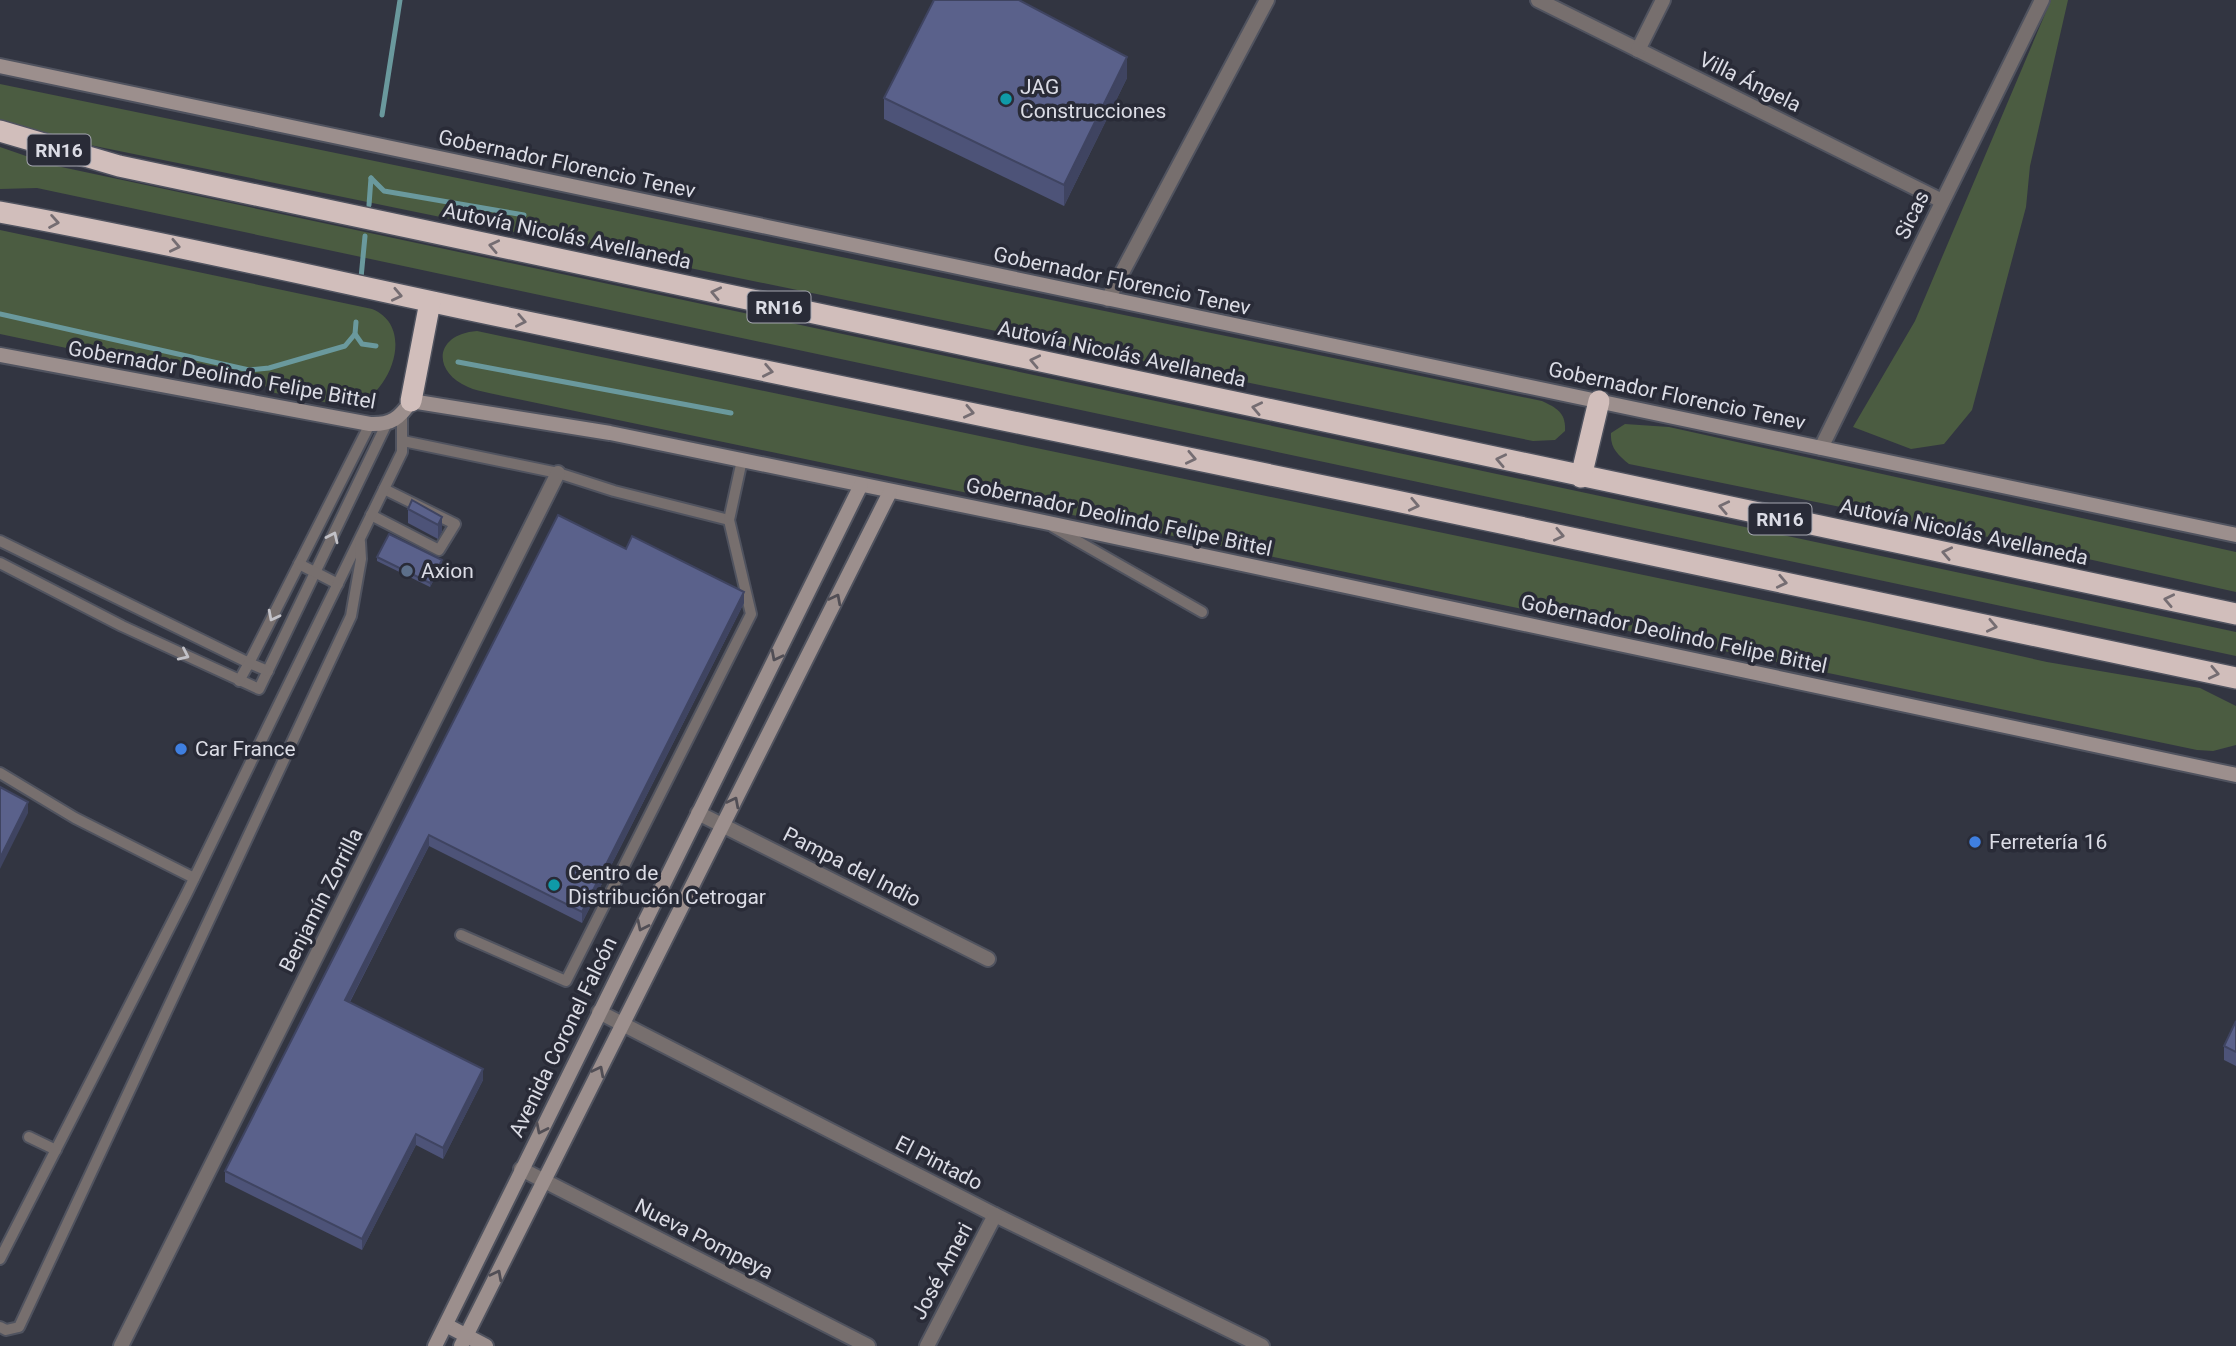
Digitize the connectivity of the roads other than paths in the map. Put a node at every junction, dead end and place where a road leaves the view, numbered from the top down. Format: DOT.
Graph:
graph roads {
  1 [pos="1267,0"];
  2 [pos="1538,0"];
  3 [pos="1663,0"];
  4 [pos="2042,0"];
  5 [pos="1638,50"];
  6 [pos="0,66"];
  7 [pos="0,131"];
  8 [pos="1942,201"];
  9 [pos="0,212"];
  10 [pos="1108,299"];
  11 [pos="430,302"];
  12 [pos="0,355"];
  13 [pos="1599,401"];
  14 [pos="407,408"];
  15 [pos="370,424"];
  16 [pos="386,425"];
  17 [pos="403,442"];
  18 [pos="1821,448"];
  19 [pos="743,460"];
  20 [pos="558,473"];
  21 [pos="1581,477"];
  22 [pos="861,485"];
  23 [pos="384,489"];
  24 [pos="890,492"];
  25 [pos="371,515"];
  26 [pos="729,520"];
  27 [pos="1044,522"];
  28 [pos="2236,536"];
  29 [pos="360,538"];
  30 [pos="4,543"];
  31 [pos="0,563"];
  32 [pos="299,564"];
  33 [pos="50,567"];
  34 [pos="316,572"];
  35 [pos="41,584"];
  36 [pos="338,584"];
  37 [pos="89,587"];
  38 [pos="80,604"];
  39 [pos="131,608"];
  40 [pos="1202,612"];
  41 [pos="2236,614"];
  42 [pos="122,626"];
  43 [pos="249,663"];
  44 [pos="268,671"];
  45 [pos="2236,678"];
  46 [pos="239,681"];
  47 [pos="259,689"];
  48 [pos="281,699"];
  49 [pos="0,773"];
  50 [pos="2236,775"];
  51 [pos="698,813"];
  52 [pos="723,825"];
  53 [pos="194,878"];
  54 [pos="461,936"];
  55 [pos="988,959"];
  56 [pos="599,1012"];
  57 [pos="623,1024"];
  58 [pos="29,1137"];
  59 [pos="56,1150"];
  60 [pos="521,1169"];
  61 [pos="544,1181"];
  62 [pos="995,1216"];
  63 [pos="0,1259"];
  64 [pos="446,1325"];
  65 [pos="0,1327"];
  66 [pos="464,1341"];
  67 [pos="121,1346"];
  68 [pos="435,1346"];
  69 [pos="486,1346"];
  70 [pos="868,1346"];
  71 [pos="927,1346"];
  72 [pos="1262,1346"];
  1 -- 10 [label="street"];
  2 -- 5 [label="street, Villa Ángela"];
  3 -- 5 [label="street"];
  4 -- 8 [label="street, Sicas"];
  5 -- 8 [label="street, Villa Ángela"];
  6 -- 10 [label="street, Gobernador Florencio Tenev"];
  21 -- 7 [label="highway, Autovía Nicolás Avellaneda / RN16, one-way"];
  8 -- 18 [label="street, Sicas"];
  9 -- 11 [label="highway, one-way"];
  10 -- 13 [label="street, Gobernador Florencio Tenev"];
  11 -- 14 [label="highway"];
  11 -- 45 [label="highway, one-way"];
  12 -- 15 [label="street, Gobernador Deolindo Felipe Bittel"];
  13 -- 18 [label="street, Gobernador Florencio Tenev"];
  13 -- 21 [label="highway"];
  14 -- 16 [label="street, Gobernador Deolindo Felipe Bittel"];
  14 -- 17 [label="lane"];
  14 -- 19 [label="street, Gobernador Deolindo Felipe Bittel"];
  15 -- 16 [label="street, Gobernador Deolindo Felipe Bittel"];
  15 -- 32 [label="lane"];
  34 -- 16 [label="lane, one-way"];
  17 -- 20 [label="lane"];
  17 -- 23 [label="lane"];
  18 -- 28 [label="street, Gobernador Florencio Tenev"];
  19 -- 22 [label="street, Gobernador Deolindo Felipe Bittel"];
  19 -- 26 [label="lane"];
  20 -- 26 [label="lane"];
  20 -- 67 [label="street, Benjamín Zorrilla"];
  41 -- 21 [label="highway, Autovía Nicolás Avellaneda / RN16, one-way"];
  22 -- 24 [label="street, Gobernador Deolindo Felipe Bittel"];
  22 -- 51 [label="street, Avenida Coronel Falcón, one-way"];
  23 -- 25 [label="lane"];
  23 -- 25 [label="lane"];
  24 -- 27 [label="street, Gobernador Deolindo Felipe Bittel"];
  52 -- 24 [label="street, one-way"];
  25 -- 29 [label="lane"];
  26 -- 54 [label="lane"];
  27 -- 40 [label="lane"];
  27 -- 50 [label="street, Gobernador Deolindo Felipe Bittel"];
  29 -- 36 [label="lane"];
  29 -- 65 [label="lane"];
  30 -- 31 [label="lane"];
  30 -- 33 [label="lane"];
  31 -- 35 [label="lane"];
  32 -- 34 [label="lane"];
  32 -- 43 [label="lane, one-way"];
  33 -- 35 [label="lane"];
  33 -- 37 [label="lane"];
  34 -- 36 [label="lane"];
  34 -- 44 [label="lane"];
  35 -- 38 [label="lane"];
  36 -- 48 [label="lane"];
  37 -- 38 [label="lane"];
  37 -- 39 [label="lane"];
  38 -- 42 [label="lane"];
  39 -- 42 [label="lane"];
  39 -- 43 [label="lane"];
  42 -- 46 [label="lane, one-way"];
  43 -- 44 [label="lane"];
  43 -- 46 [label="lane"];
  44 -- 47 [label="lane"];
  46 -- 47 [label="lane"];
  47 -- 48 [label="lane"];
  48 -- 53 [label="lane"];
  49 -- 53 [label="lane"];
  51 -- 52 [label="street, Pampa del Indio"];
  51 -- 56 [label="street, Avenida Coronel Falcón, one-way"];
  52 -- 55 [label="street, Pampa del Indio"];
  52 -- 57 [label="street"];
  53 -- 59 [label="lane"];
  56 -- 57 [label="street, El Pintado"];
  56 -- 60 [label="street, Avenida Coronel Falcón, one-way"];
  61 -- 57 [label="street, one-way"];
  57 -- 62 [label="street, El Pintado"];
  58 -- 59 [label="lane"];
  59 -- 63 [label="lane"];
  60 -- 61 [label="street, Nueva Pompeya"];
  60 -- 64 [label="street, Avenida Coronel Falcón"];
  66 -- 61 [label="street, one-way"];
  61 -- 70 [label="street, Nueva Pompeya"];
  62 -- 71 [label="street, José Ameri"];
  62 -- 72 [label="street, El Pintado"];
  64 -- 66 [label="street"];
  64 -- 68 [label="street, Avenida Coronel Falcón"];
  66 -- 69 [label="street"];
}
